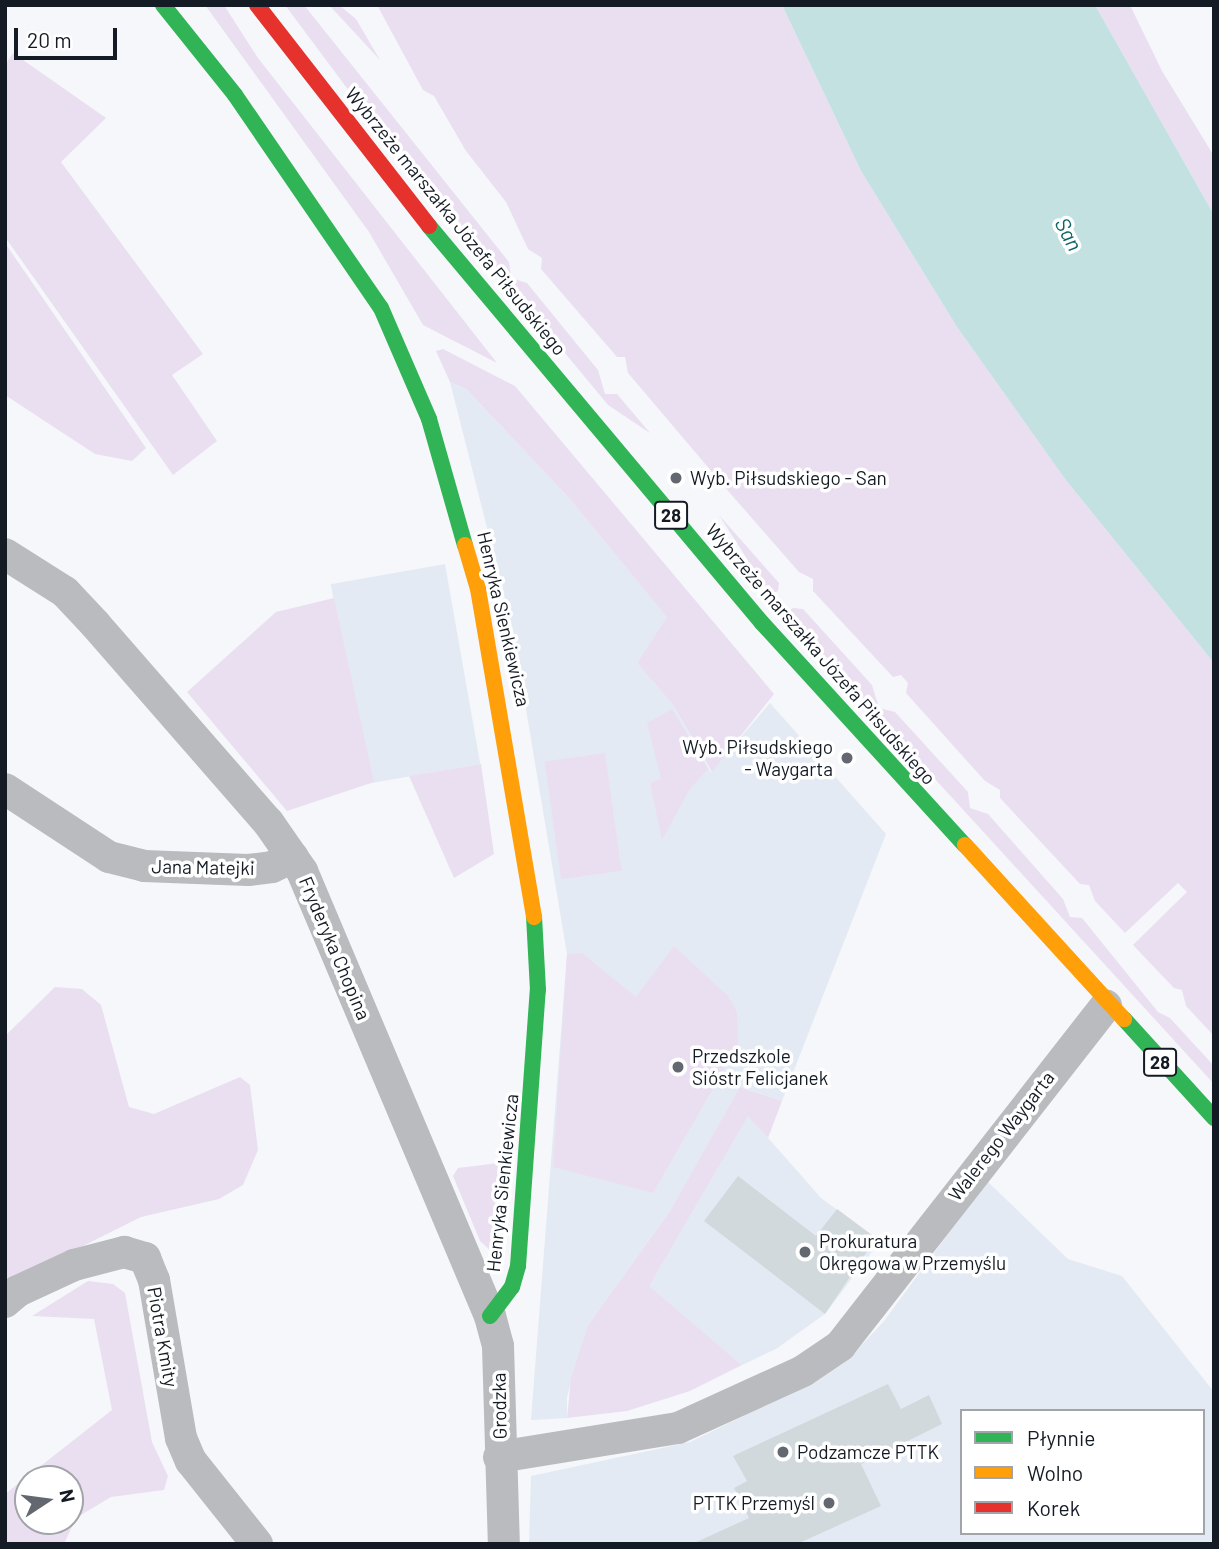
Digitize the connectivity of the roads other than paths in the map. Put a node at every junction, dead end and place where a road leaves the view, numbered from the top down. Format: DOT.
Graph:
graph roads {
  1 [pos="163,5"];
  2 [pos="257,5"];
  3 [pos="5,554"];
  4 [pos="5,789"];
  5 [pos="293,857"];
  6 [pos="1106,1006"];
  7 [pos="1214,1118"];
  8 [pos="471,1272"];
  9 [pos="5,1303"];
  10 [pos="490,1316"];
  11 [pos="499,1457"];
  12 [pos="503,1543"];
  13 [pos="257,1544"];
  1 -- 10 [label="main road, Henryka Sienkiewicza"];
  2 -- 6 [label="main road, Wybrzeże marszałka Józefa Piłsudskiego / 28"];
  3 -- 5 [label="street, Fryderyka Chopina"];
  4 -- 5 [label="street, Jana Matejki"];
  5 -- 8 [label="street, Fryderyka Chopina"];
  6 -- 7 [label="main road, Wybrzeże marszałka Józefa Piłsudskiego / 28"];
  6 -- 11 [label="street, Walerego Waygarta"];
  8 -- 10 [label="street, Grodzka"];
  9 -- 13 [label="street, Piotra Kmity"];
  10 -- 11 [label="street, Grodzka"];
  11 -- 12 [label="street, Grodzka"];
}
